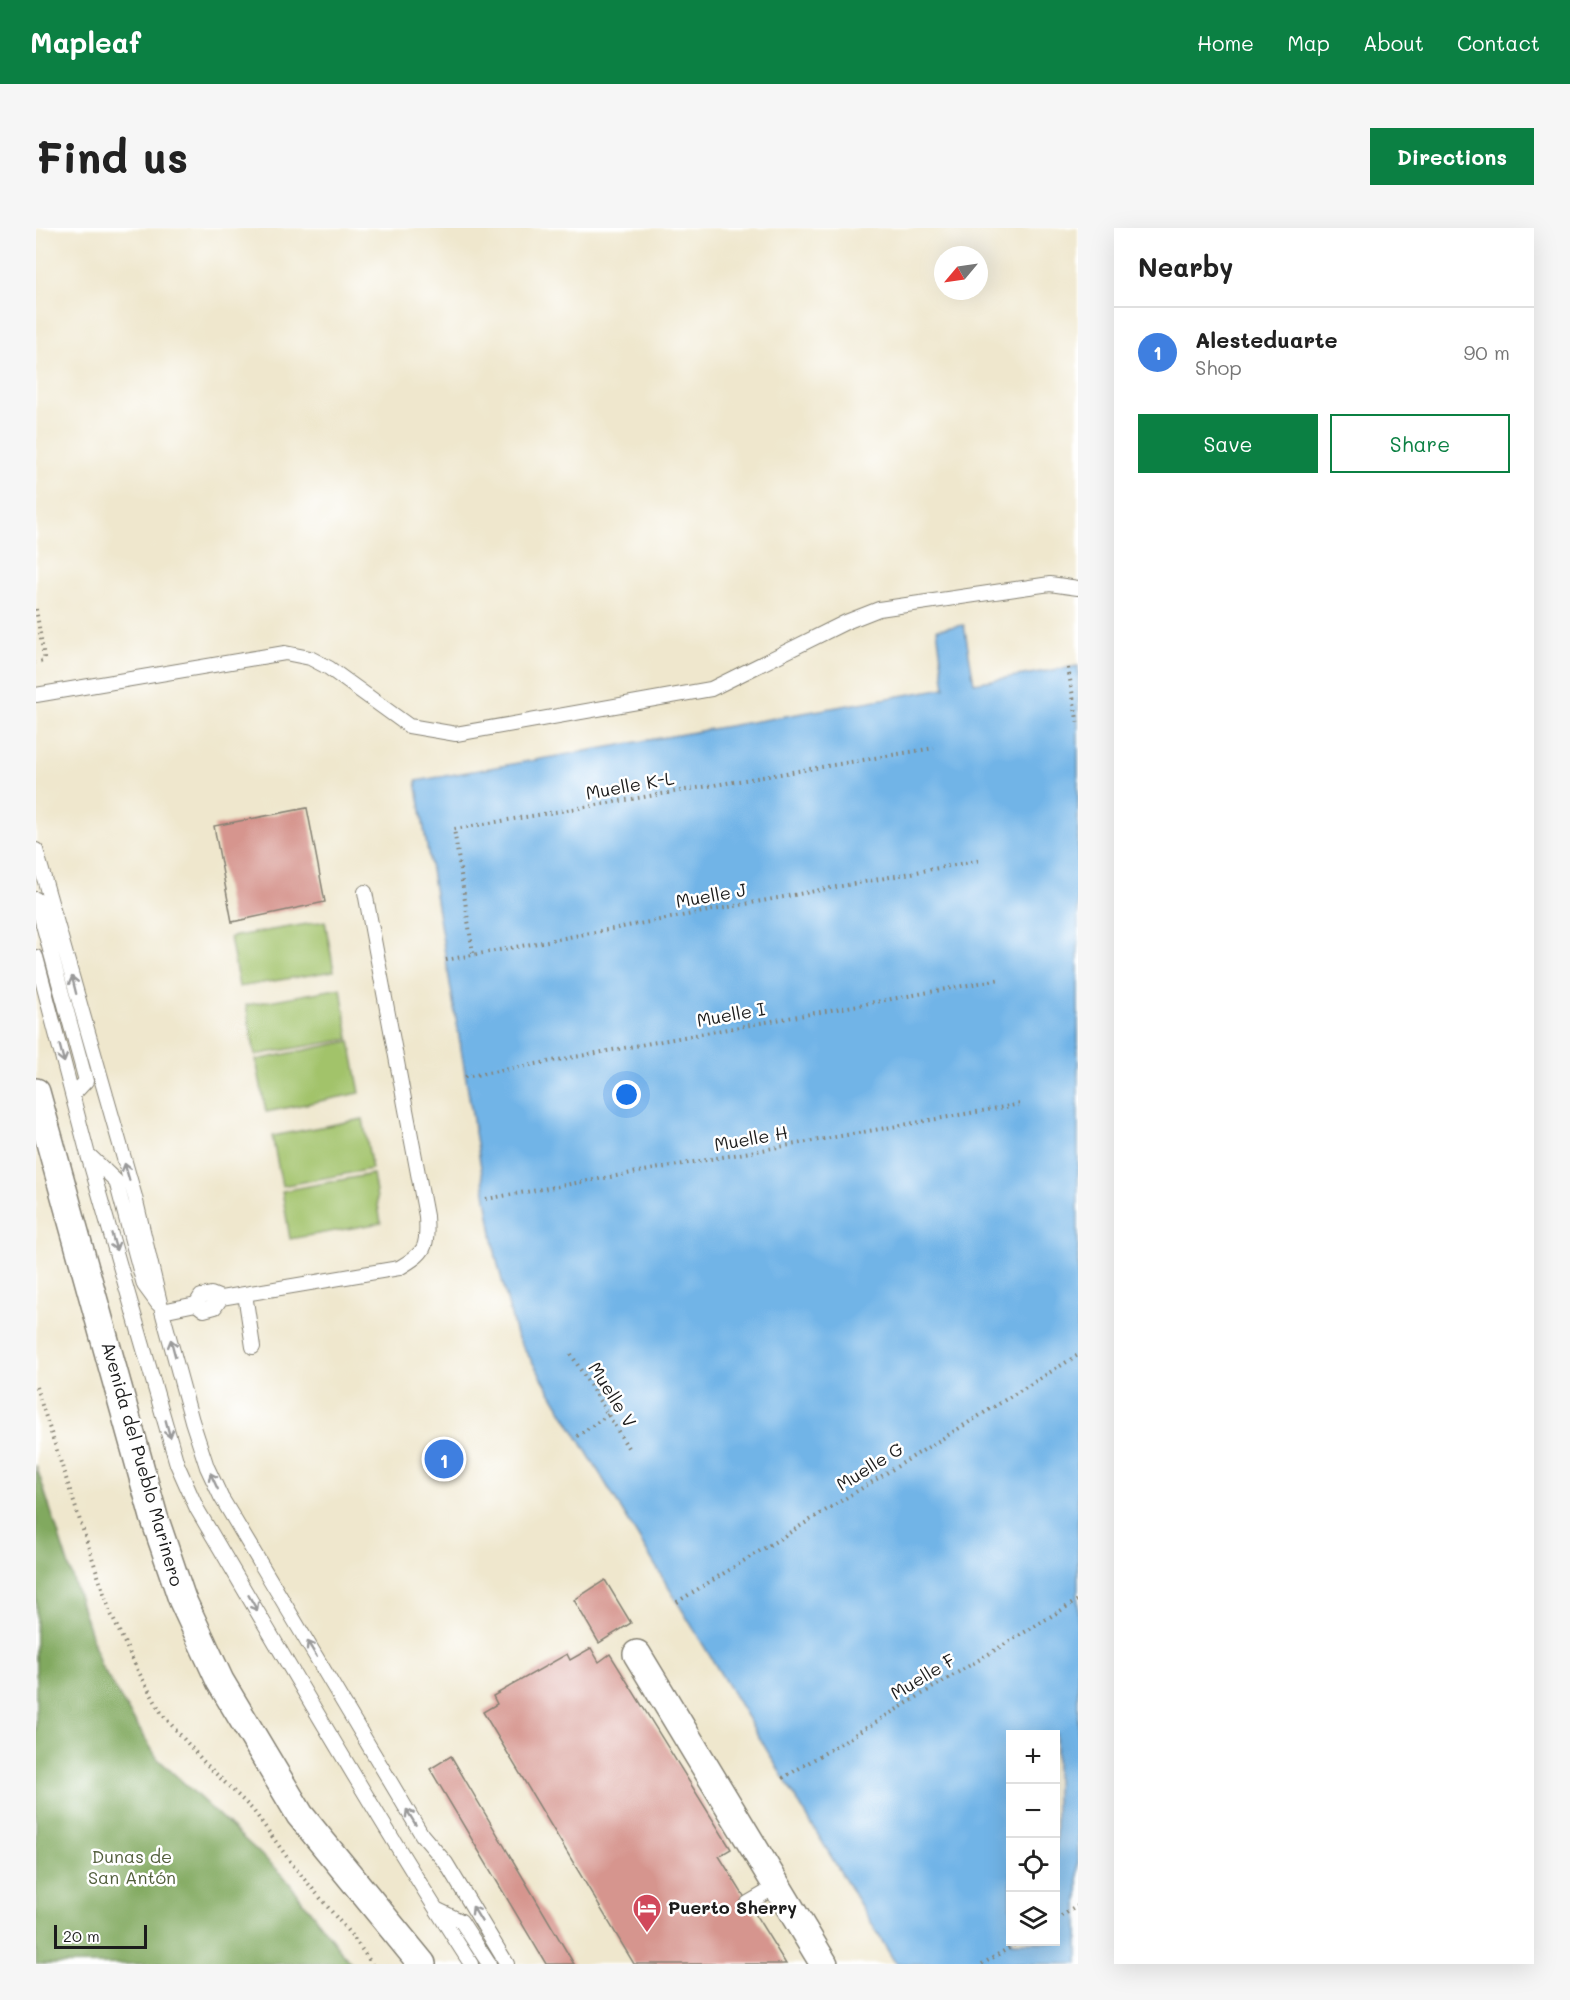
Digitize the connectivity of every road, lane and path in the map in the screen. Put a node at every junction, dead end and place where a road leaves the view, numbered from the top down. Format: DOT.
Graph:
graph roads {
  1 [pos="1078,588"];
  2 [pos="36,609"];
  3 [pos="36,663"];
  4 [pos="1068,668"];
  5 [pos="36,695"];
  6 [pos="1078,725"];
  7 [pos="934,748"];
  8 [pos="36,850"];
  9 [pos="981,860"];
  10 [pos="365,892"];
  11 [pos="36,899"];
  12 [pos="473,953"];
  13 [pos="36,957"];
  14 [pos="446,960"];
  15 [pos="1001,979"];
  16 [pos="465,1077"];
  17 [pos="36,1092"];
  18 [pos="73,1095"];
  19 [pos="1021,1104"];
  20 [pos="88,1155"];
  21 [pos="486,1199"];
  22 [pos="245,1294"];
  23 [pos="162,1311"];
  24 [pos="253,1347"];
  25 [pos="571,1354"];
  26 [pos="1078,1355"];
  27 [pos="36,1387"];
  28 [pos="608,1415"];
  29 [pos="577,1436"];
  30 [pos="630,1451"];
  31 [pos="1078,1600"];
  32 [pos="677,1602"];
  33 [pos="637,1653"];
  34 [pos="783,1778"];
  35 [pos="777,1886"];
  36 [pos="748,1903"];
  37 [pos="1078,1906"];
  38 [pos="436,1909"];
  39 [pos="1060,1917"];
  40 [pos="1011,1946"];
  41 [pos="421,1961"];
  42 [pos="372,1964"];
  43 [pos="471,1964"];
  44 [pos="489,1964"];
  45 [pos="507,1964"];
  46 [pos="824,1964"];
  47 [pos="982,1964"];
  1 -- 5 [label="lane"];
  2 -- 3 [label="path"];
  4 -- 6 [label="path"];
  7 -- 12 [label="path, Muelle K-L"];
  23 -- 8 [label="lane, one-way"];
  9 -- 12 [label="path, Muelle J"];
  10 -- 22 [label="lane"];
  11 -- 18 [label="lane"];
  12 -- 14 [label="path, Muelle J"];
  13 -- 18 [label="lane, one-way"];
  15 -- 16 [label="path, Muelle I"];
  17 -- 41 [label="street, Avenida del Pueblo Marinero"];
  18 -- 20 [label="lane"];
  19 -- 21 [label="path, Muelle H"];
  20 -- 23 [label="lane"];
  20 -- 38 [label="lane, one-way"];
  22 -- 23 [label="lane"];
  22 -- 24 [label="lane"];
  45 -- 23 [label="lane, one-way"];
  25 -- 28 [label="path, Muelle V"];
  26 -- 32 [label="path, Muelle G"];
  27 -- 42 [label="path"];
  28 -- 29 [label="path"];
  28 -- 30 [label="path, Muelle V"];
  31 -- 34 [label="path, Muelle F"];
  33 -- 35 [label="street"];
  35 -- 36 [label="lane"];
  35 -- 46 [label="street"];
  37 -- 39 [label="path"];
  38 -- 43 [label="lane"];
  38 -- 44 [label="lane"];
  40 -- 47 [label="path"];
}
